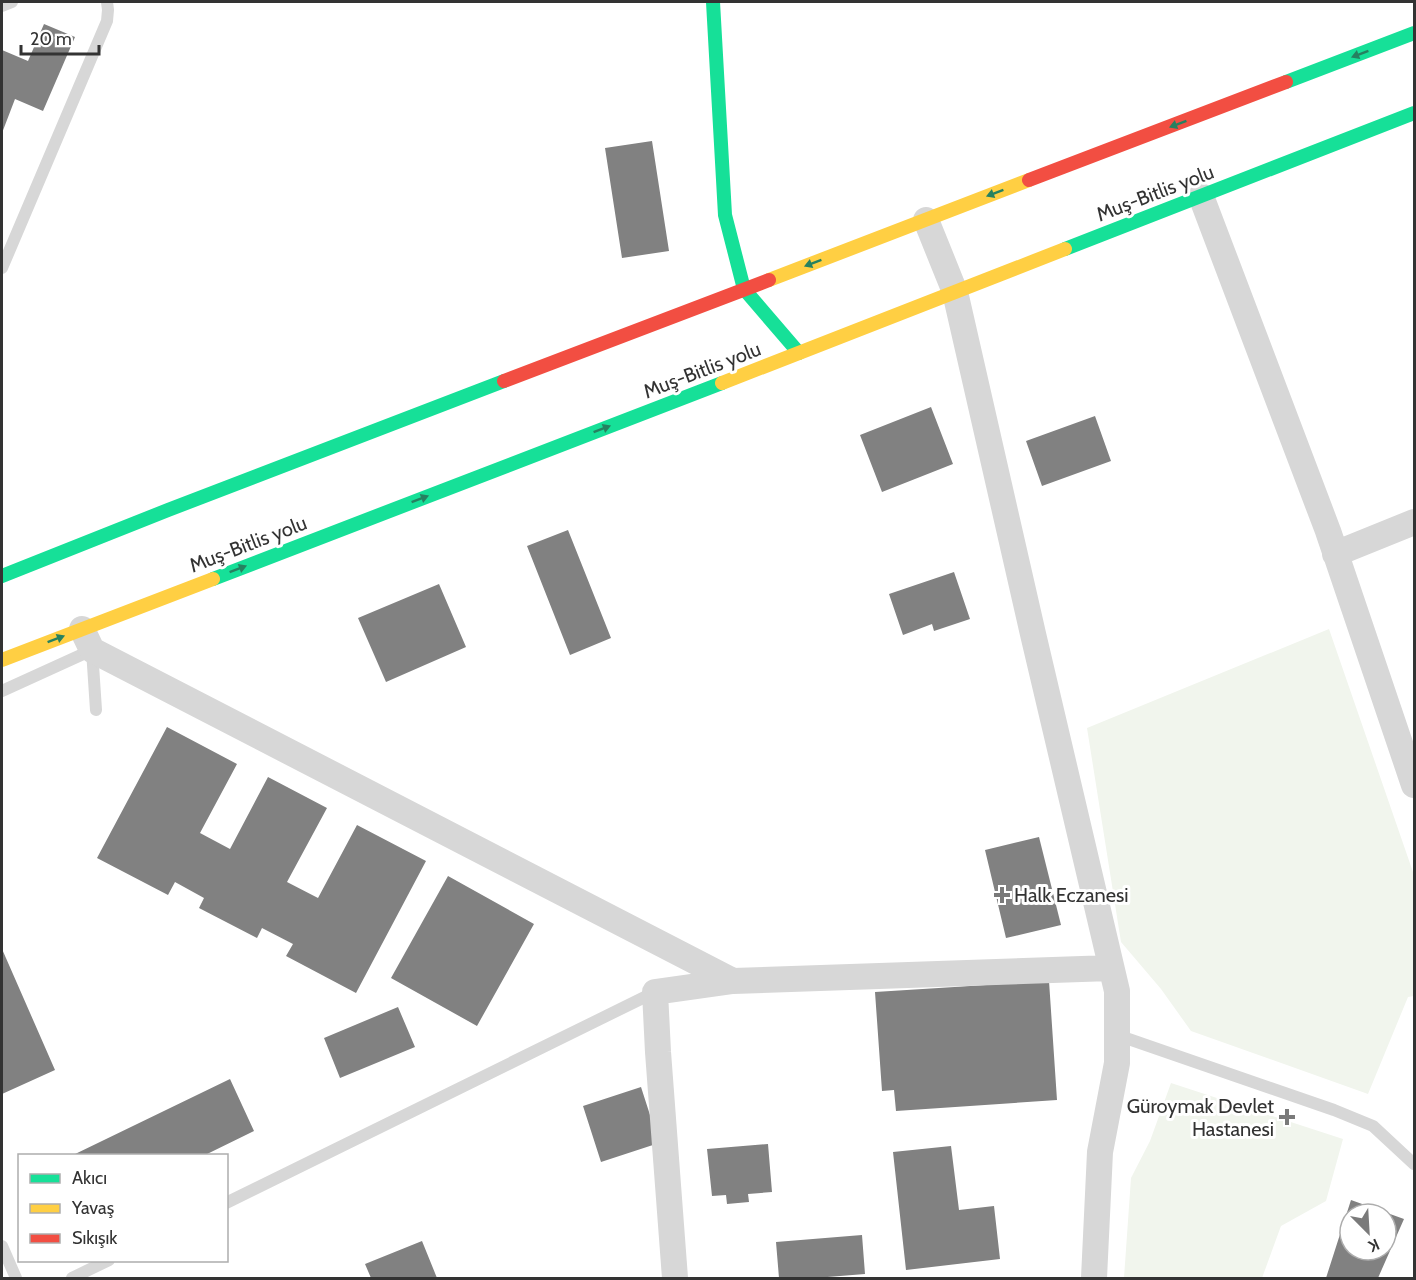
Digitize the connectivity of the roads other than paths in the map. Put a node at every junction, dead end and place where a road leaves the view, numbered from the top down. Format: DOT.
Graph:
graph roads {
  1 [pos="12,2"];
  2 [pos="106,2"];
  3 [pos="713,2"];
  4 [pos="2,6"];
  5 [pos="1414,33"];
  6 [pos="1414,112"];
  7 [pos="1201,196"];
  8 [pos="926,220"];
  9 [pos="2,268"];
  10 [pos="744,289"];
  11 [pos="955,292"];
  12 [pos="799,353"];
  13 [pos="1414,522"];
  14 [pos="1335,554"];
  15 [pos="2,576"];
  16 [pos="87,640"];
  17 [pos="2,660"];
  18 [pos="2,691"];
  19 [pos="96,710"];
  20 [pos="1414,785"];
  21 [pos="1112,968"];
  22 [pos="733,981"];
  23 [pos="655,992"];
  24 [pos="1117,1035"];
  25 [pos="1414,1164"];
  26 [pos="228,1202"];
  27 [pos="2,1246"];
  28 [pos="105,1262"];
  29 [pos="16,1278"];
  30 [pos="72,1278"];
  31 [pos="675,1278"];
  32 [pos="1094,1278"];
  1 -- 4 [label="lane"];
  2 -- 9 [label="lane"];
  3 -- 10 [label="main road"];
  5 -- 8 [label="main road, one-way"];
  6 -- 7 [label="main road, Muş-Bitlis yolu"];
  7 -- 11 [label="main road, Muş-Bitlis yolu"];
  7 -- 14 [label="street"];
  8 -- 10 [label="main road, one-way"];
  8 -- 11 [label="street"];
  10 -- 12 [label="main road"];
  10 -- 15 [label="main road"];
  11 -- 12 [label="main road, Muş-Bitlis yolu"];
  11 -- 21 [label="street"];
  16 -- 12 [label="main road, Muş-Bitlis yolu, one-way"];
  13 -- 14 [label="street"];
  14 -- 20 [label="street"];
  17 -- 16 [label="main road, Muş-Bitlis yolu, one-way"];
  16 -- 18 [label="lane"];
  16 -- 19 [label="lane"];
  16 -- 22 [label="street"];
  21 -- 22 [label="street"];
  21 -- 24 [label="street"];
  22 -- 23 [label="street"];
  23 -- 26 [label="lane"];
  23 -- 31 [label="street"];
  24 -- 25 [label="lane"];
  24 -- 32 [label="street"];
  27 -- 29 [label="lane"];
  28 -- 30 [label="lane"];
}
